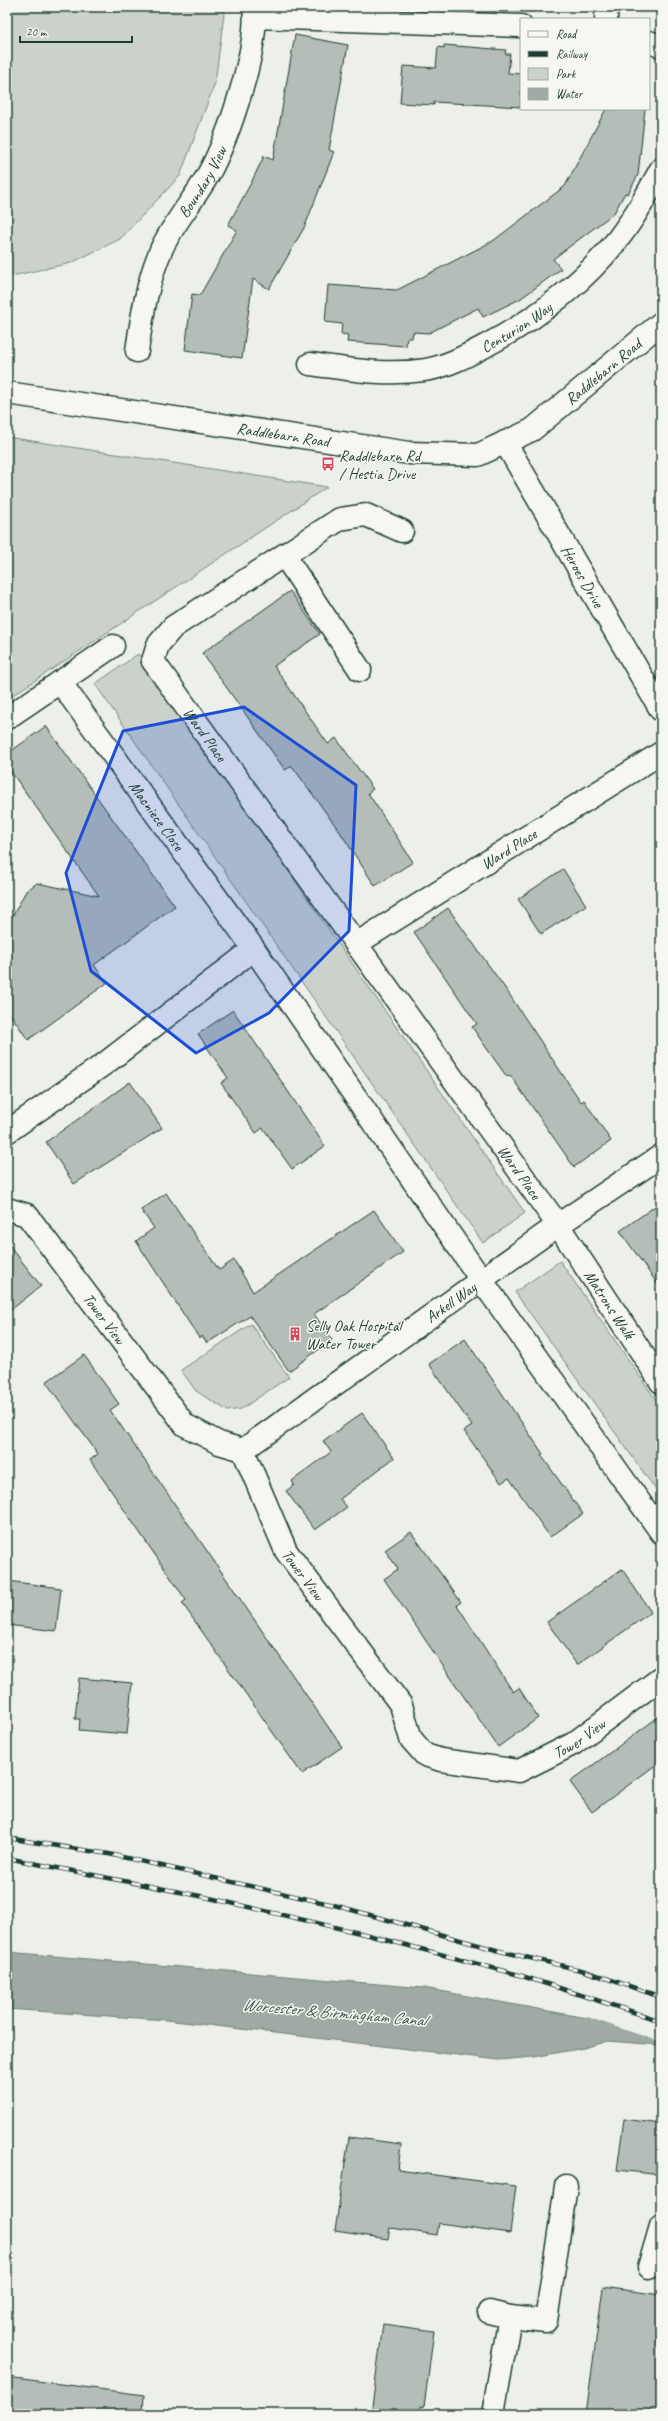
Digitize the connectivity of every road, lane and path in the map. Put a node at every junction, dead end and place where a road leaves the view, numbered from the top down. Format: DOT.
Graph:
graph roads {
  1 [pos="607,7"];
  2 [pos="255,12"];
  3 [pos="606,18"];
  4 [pos="520,26"];
  5 [pos="650,42"];
  6 [pos="661,46"];
  7 [pos="661,169"];
  8 [pos="661,323"];
  9 [pos="137,351"];
  10 [pos="310,364"];
  11 [pos="7,393"];
  12 [pos="505,442"];
  13 [pos="402,531"];
  14 [pos="284,555"];
  15 [pos="113,646"];
  16 [pos="360,670"];
  17 [pos="60,682"];
  18 [pos="661,710"];
  19 [pos="7,718"];
  20 [pos="661,753"];
  21 [pos="356,944"];
  22 [pos="254,949"];
  23 [pos="7,1132"];
  24 [pos="661,1156"];
  25 [pos="7,1209"];
  26 [pos="558,1225"];
  27 [pos="482,1281"];
  28 [pos="661,1382"];
  29 [pos="243,1450"];
  30 [pos="661,1532"];
  31 [pos="661,1678"];
  32 [pos="566,2186"];
  33 [pos="661,2226"];
  34 [pos="649,2267"];
  35 [pos="489,2312"];
  36 [pos="510,2317"];
  37 [pos="493,2414"];
  1 -- 3 [label="street"];
  2 -- 4 [label="street"];
  2 -- 9 [label="street, Boundary View"];
  5 -- 6 [label="street"];
  7 -- 10 [label="street, Centurion Way"];
  8 -- 12 [label="street, Raddlebarn Road"];
  11 -- 12 [label="street, Raddlebarn Road"];
  12 -- 18 [label="street, Heroes Drive"];
  13 -- 14 [label="street"];
  14 -- 16 [label="street"];
  14 -- 21 [label="street, Ward Place"];
  15 -- 17 [label="street"];
  17 -- 19 [label="street"];
  17 -- 22 [label="street, Macniece Close"];
  20 -- 21 [label="street, Ward Place"];
  21 -- 26 [label="street, Ward Place"];
  22 -- 23 [label="street"];
  22 -- 27 [label="street, Macniece Close"];
  24 -- 26 [label="street, Arkell Way"];
  25 -- 29 [label="street, Tower View"];
  26 -- 27 [label="street, Arkell Way"];
  26 -- 28 [label="street, Matrons Walk"];
  27 -- 29 [label="street, Arkell Way"];
  27 -- 30 [label="street, Macniece Close"];
  29 -- 31 [label="street, Tower View"];
  32 -- 36 [label="street"];
  33 -- 34 [label="street"];
  35 -- 36 [label="street"];
  36 -- 37 [label="street"];
}
